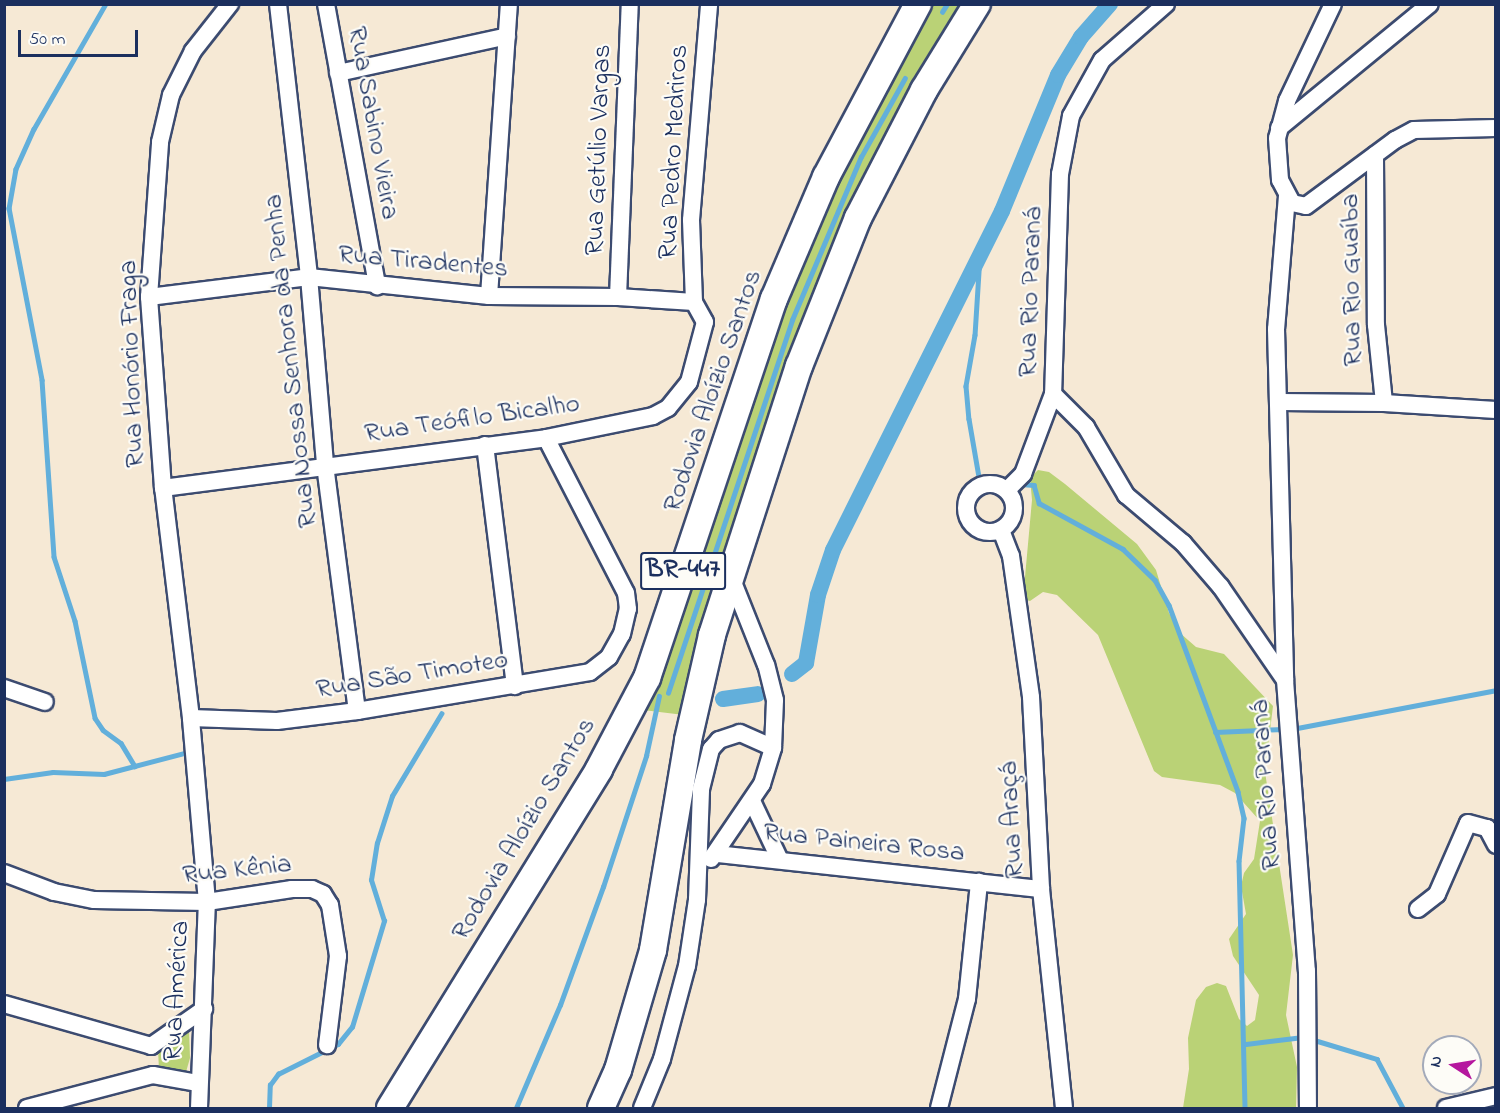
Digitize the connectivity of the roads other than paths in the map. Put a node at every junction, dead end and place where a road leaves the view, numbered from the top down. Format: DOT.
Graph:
graph roads {
  1 [pos="230,4"];
  2 [pos="278,4"];
  3 [pos="326,4"];
  4 [pos="510,4"];
  5 [pos="630,4"];
  6 [pos="709,4"];
  7 [pos="918,4"];
  8 [pos="977,4"];
  9 [pos="1166,4"];
  10 [pos="1333,4"];
  11 [pos="1430,4"];
  12 [pos="507,36"];
  13 [pos="338,73"];
  14 [pos="1280,128"];
  15 [pos="1496,128"];
  16 [pos="1375,155"];
  17 [pos="1287,196"];
  18 [pos="309,277"];
  19 [pos="377,286"];
  20 [pos="489,296"];
  21 [pos="149,297"];
  22 [pos="618,297"];
  23 [pos="694,302"];
  24 [pos="1053,394"];
  25 [pos="1280,402"];
  26 [pos="1384,403"];
  27 [pos="1496,410"];
  28 [pos="546,438"];
  29 [pos="485,445"];
  30 [pos="325,465"];
  31 [pos="163,488"];
  32 [pos="1007,490"];
  33 [pos="1001,530"];
  34 [pos="731,577"];
  35 [pos="1285,680"];
  36 [pos="515,686"];
  37 [pos="4,688"];
  38 [pos="45,702"];
  39 [pos="357,711"];
  40 [pos="191,718"];
  41 [pos="192,740"];
  42 [pos="773,748"];
  43 [pos="752,801"];
  44 [pos="1496,845"];
  45 [pos="717,854"];
  46 [pos="779,858"];
  47 [pos="699,869"];
  48 [pos="4,873"];
  49 [pos="978,882"];
  50 [pos="1041,890"];
  51 [pos="207,902"];
  52 [pos="1418,909"];
  53 [pos="4,1004"];
  54 [pos="204,1009"];
  55 [pos="327,1045"];
  56 [pos="151,1046"];
  57 [pos="153,1075"];
  58 [pos="198,1083"];
  59 [pos="1496,1096"];
  60 [pos="27,1108"];
  61 [pos="199,1108"];
  62 [pos="390,1108"];
  63 [pos="601,1108"];
  64 [pos="642,1108"];
  65 [pos="939,1108"];
  66 [pos="1064,1108"];
  67 [pos="1308,1108"];
  68 [pos="1446,1108"];
  1 -- 21 [label="street, Rua Honório Fraga"];
  2 -- 18 [label="street, Rua Nossa Senhora da Penha"];
  3 -- 13 [label="street, Rua Sabino Vieira"];
  4 -- 12 [label="street"];
  5 -- 22 [label="street, Rua Getúlio Vargas"];
  6 -- 23 [label="street, Rua Pedro Medriros"];
  7 -- 62 [label="main road, Rodovia Aloízio Santos / BR-447"];
  8 -- 34 [label="main road, BR-447"];
  9 -- 24 [label="street, Rua Rio Paraná"];
  10 -- 14 [label="street"];
  11 -- 14 [label="street"];
  12 -- 13 [label="street"];
  12 -- 20 [label="street"];
  13 -- 19 [label="street, Rua Sabino Vieira"];
  14 -- 17 [label="street"];
  15 -- 16 [label="street"];
  16 -- 17 [label="street"];
  16 -- 26 [label="street, Rua Rio Guaíba"];
  17 -- 25 [label="street"];
  18 -- 19 [label="street, Rua Tiradentes"];
  18 -- 21 [label="street, Rua Tiradentes"];
  18 -- 30 [label="street, Rua Nossa Senhora da Penha"];
  19 -- 20 [label="street, Rua Tiradentes"];
  20 -- 22 [label="street, Rua Tiradentes"];
  21 -- 31 [label="street, Rua Honório Fraga"];
  22 -- 23 [label="street, Rua Tiradentes"];
  23 -- 28 [label="street, Rua Teófilo Bicalho"];
  24 -- 32 [label="street"];
  24 -- 35 [label="street, Rua Rio Paraná"];
  25 -- 26 [label="street"];
  25 -- 35 [label="street"];
  26 -- 27 [label="street"];
  28 -- 29 [label="street, Rua Teófilo Bicalho"];
  28 -- 36 [label="street, Rua São Timoteo"];
  29 -- 30 [label="street, Rua Teófilo Bicalho"];
  29 -- 36 [label="street"];
  30 -- 31 [label="street, Rua Teófilo Bicalho"];
  30 -- 39 [label="street, Rua Nossa Senhora da Penha"];
  31 -- 40 [label="street, Rua Honório Fraga"];
  32 -- 33 [label="street"];
  32 -- 33 [label="street"];
  33 -- 50 [label="street, Rua Araçá"];
  34 -- 42 [label="street"];
  34 -- 63 [label="main road, BR-447"];
  35 -- 67 [label="street, Rua Rio Paraná"];
  36 -- 39 [label="street, Rua São Timoteo"];
  37 -- 38 [label="street"];
  39 -- 40 [label="street, Rua São Timoteo"];
  40 -- 41 [label="street, Rua Honório Fraga"];
  41 -- 51 [label="street, Rua América"];
  42 -- 43 [label="street"];
  42 -- 47 [label="street"];
  43 -- 45 [label="street"];
  43 -- 46 [label="street"];
  44 -- 52 [label="street"];
  45 -- 46 [label="street, Rua Paineira Rosa"];
  45 -- 47 [label="street"];
  46 -- 49 [label="street, Rua Paineira Rosa"];
  47 -- 64 [label="street"];
  48 -- 51 [label="street, Rua Kênia"];
  49 -- 50 [label="street, Rua Paineira Rosa"];
  49 -- 65 [label="street"];
  50 -- 66 [label="street, Rua Araçá"];
  51 -- 54 [label="street, Rua América"];
  51 -- 55 [label="street, Rua Kênia"];
  53 -- 56 [label="street"];
  54 -- 56 [label="street"];
  54 -- 58 [label="street, Rua América"];
  56 -- 57 [label="street"];
  57 -- 58 [label="street"];
  57 -- 60 [label="street"];
  58 -- 61 [label="street, Rua América"];
  59 -- 68 [label="street"];
}
